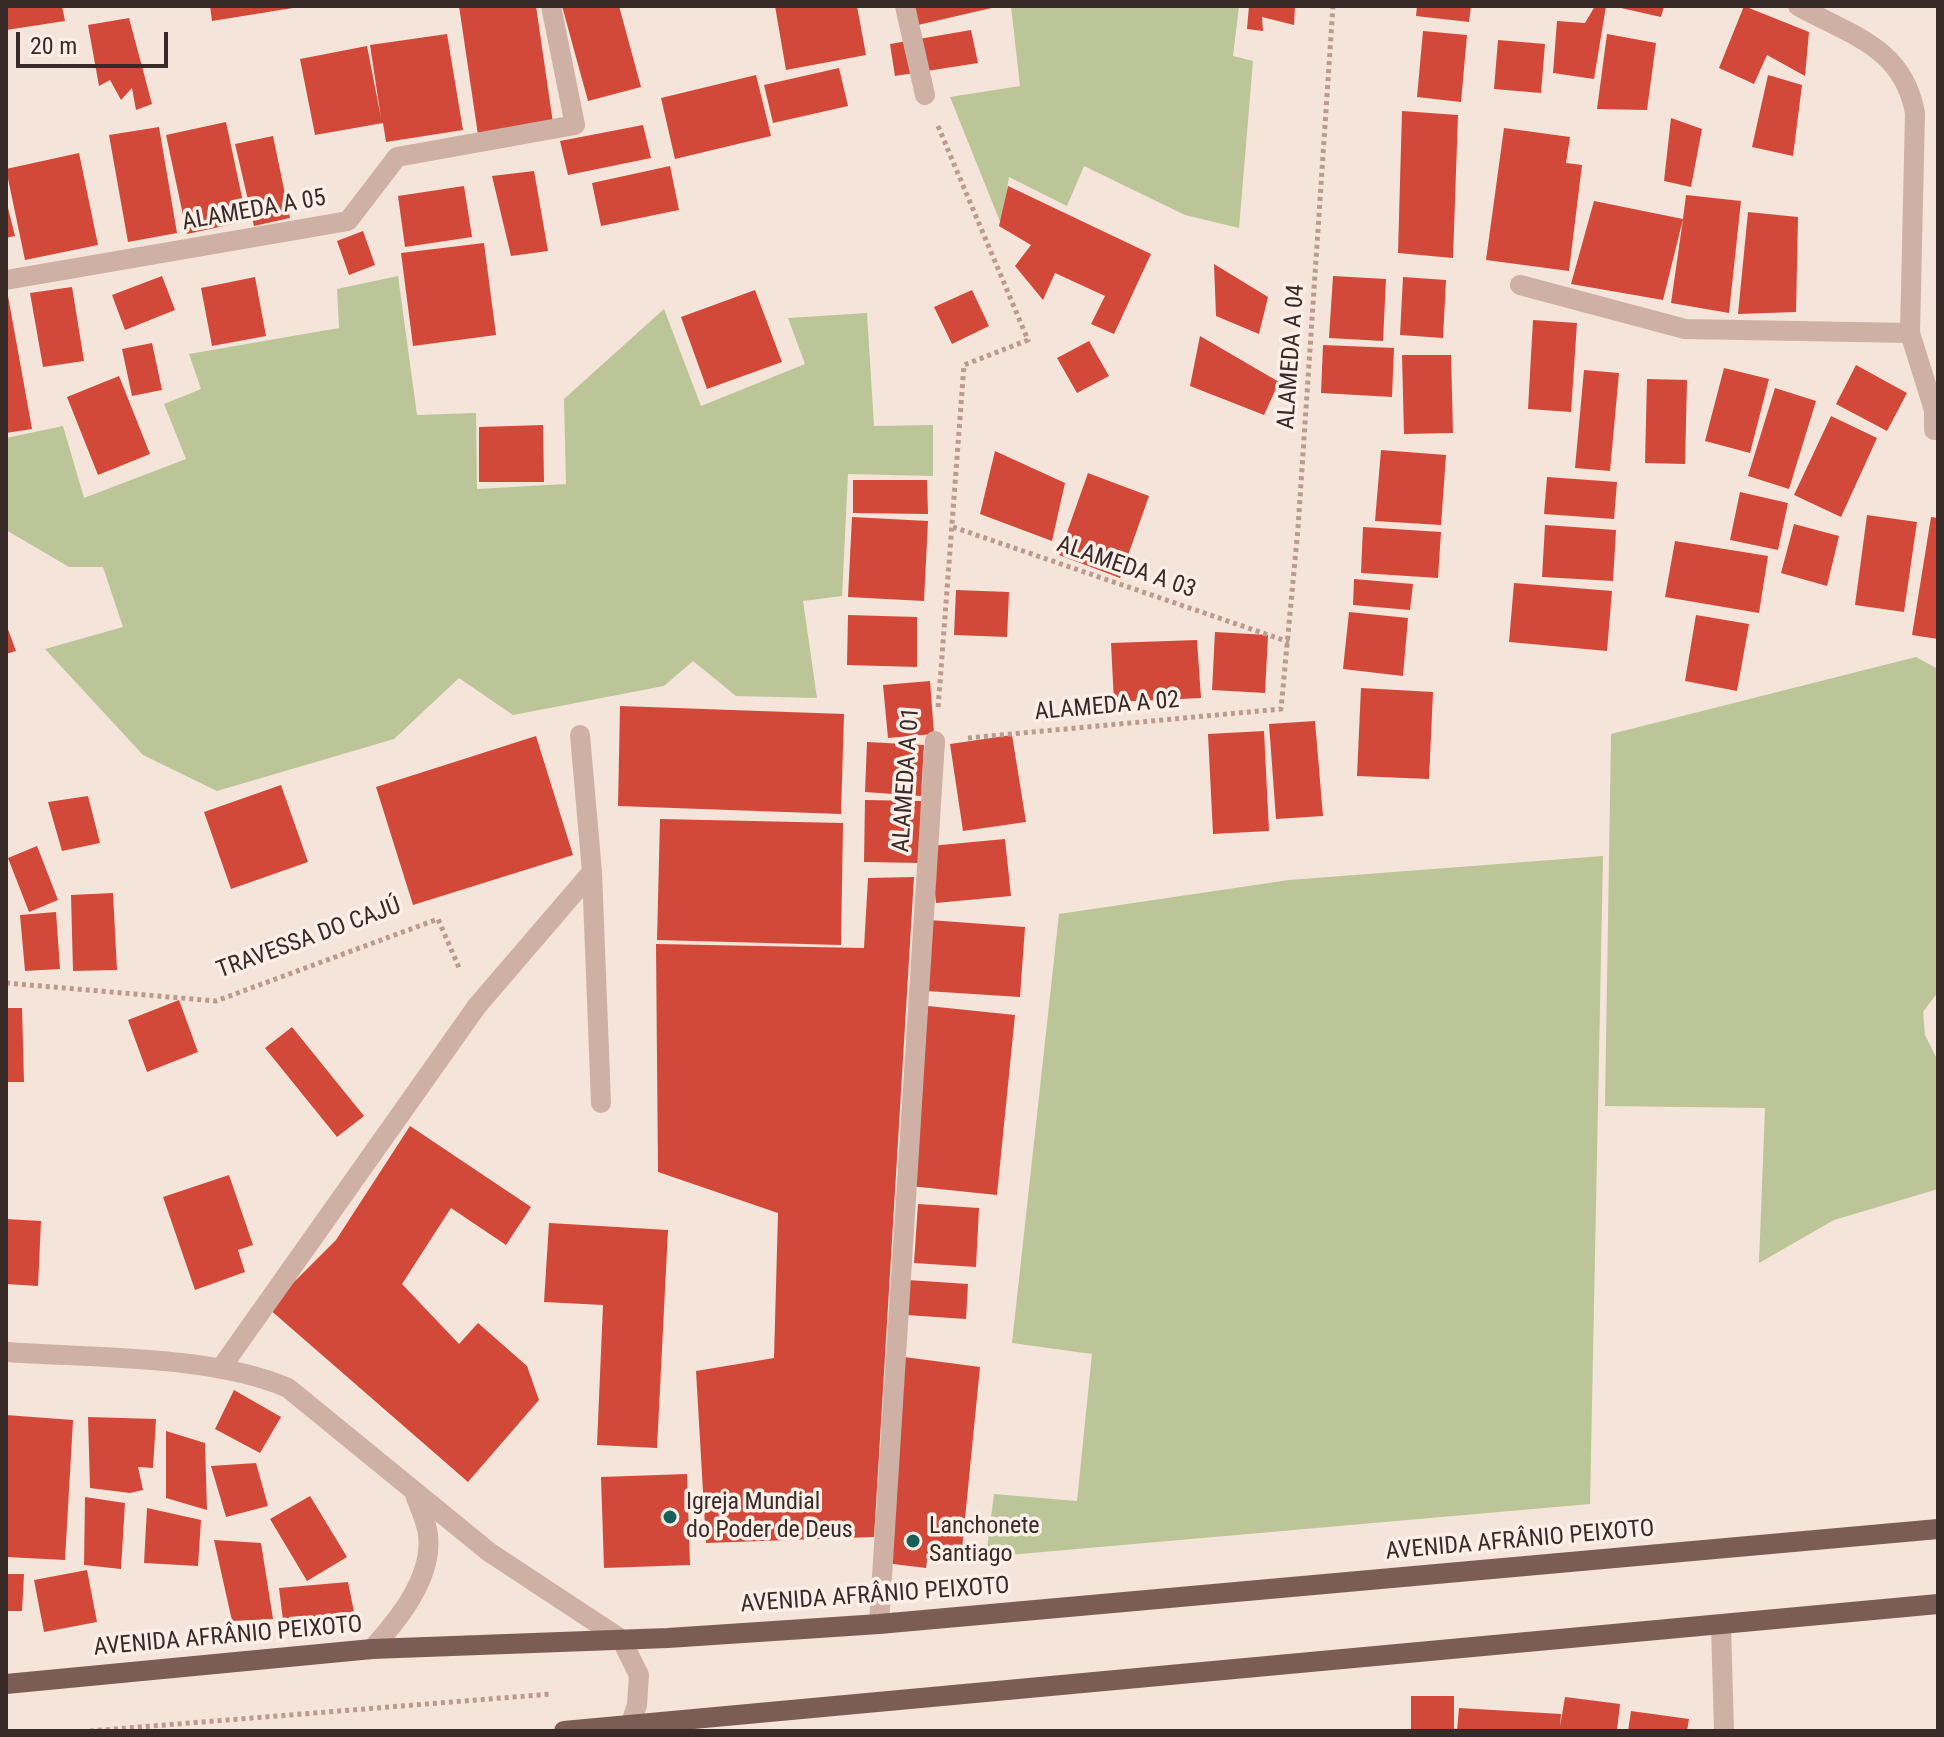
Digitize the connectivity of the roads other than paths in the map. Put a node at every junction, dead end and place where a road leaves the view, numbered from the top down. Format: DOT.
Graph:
graph roads {
  1 [pos="551,6"];
  2 [pos="905,6"];
  3 [pos="1798,6"];
  4 [pos="925,95"];
  5 [pos="6,280"];
  6 [pos="1520,285"];
  7 [pos="1910,333"];
  8 [pos="1938,430"];
  9 [pos="580,735"];
  10 [pos="935,741"];
  11 [pos="592,872"];
  12 [pos="601,1103"];
  13 [pos="6,1352"];
  14 [pos="221,1368"];
  15 [pos="415,1494"];
  16 [pos="1938,1529"];
  17 [pos="1938,1604"];
  18 [pos="879,1624"];
  19 [pos="1721,1626"];
  20 [pos="621,1639"];
  21 [pos="372,1649"];
  22 [pos="6,1684"];
  23 [pos="628,1728"];
  24 [pos="564,1731"];
  25 [pos="1724,1731"];
  1 -- 5 [label="street, ALAMEDA A 05"];
  2 -- 4 [label="street"];
  3 -- 7 [label="street"];
  6 -- 7 [label="street"];
  7 -- 8 [label="street"];
  9 -- 11 [label="street"];
  10 -- 18 [label="street, ALAMEDA A 01"];
  11 -- 12 [label="street"];
  11 -- 14 [label="street"];
  13 -- 14 [label="street"];
  14 -- 15 [label="street"];
  15 -- 20 [label="street"];
  15 -- 21 [label="street"];
  16 -- 18 [label="main road, AVENIDA AFRÂNIO PEIXOTO"];
  17 -- 19 [label="main road"];
  18 -- 20 [label="main road, AVENIDA AFRÂNIO PEIXOTO"];
  19 -- 23 [label="main road"];
  19 -- 25 [label="street"];
  20 -- 21 [label="main road, AVENIDA AFRÂNIO PEIXOTO"];
  20 -- 23 [label="street"];
  21 -- 22 [label="main road, AVENIDA AFRÂNIO PEIXOTO"];
  23 -- 24 [label="main road"];
}
